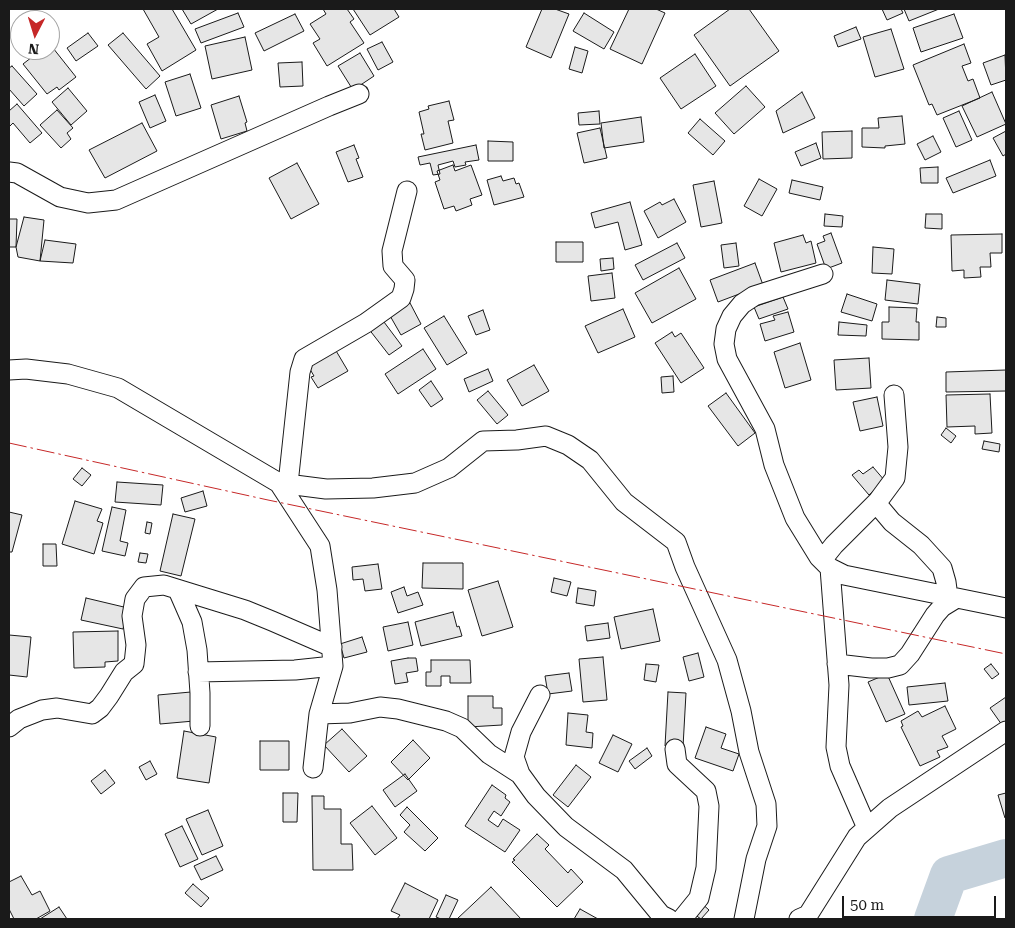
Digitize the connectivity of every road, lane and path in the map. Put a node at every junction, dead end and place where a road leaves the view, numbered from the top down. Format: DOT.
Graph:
graph roads {
  1 [pos="359,94"];
  2 [pos="9,172"];
  3 [pos="407,191"];
  4 [pos="823,274"];
  5 [pos="9,370"];
  6 [pos="894,394"];
  7 [pos="284,483"];
  8 [pos="876,503"];
  9 [pos="826,564"];
  10 [pos="178,590"];
  11 [pos="952,598"];
  12 [pos="1006,608"];
  13 [pos="332,657"];
  14 [pos="837,664"];
  15 [pos="198,672"];
  16 [pos="540,695"];
  17 [pos="319,714"];
  18 [pos="200,726"];
  19 [pos="9,727"];
  20 [pos="1006,731"];
  21 [pos="675,749"];
  22 [pos="313,768"];
  23 [pos="520,774"];
  24 [pos="867,828"];
  25 [pos="669,919"];
  26 [pos="682,919"];
  27 [pos="744,919"];
  28 [pos="799,919"];
  1 -- 2 [label="street"];
  3 -- 7 [label="street"];
  4 -- 9 [label="street"];
  5 -- 7 [label="street"];
  6 -- 8 [label="street"];
  7 -- 13 [label="street"];
  7 -- 27 [label="street"];
  8 -- 9 [label="street"];
  8 -- 11 [label="street"];
  9 -- 11 [label="street"];
  9 -- 14 [label="street"];
  10 -- 13 [label="street"];
  10 -- 15 [label="street"];
  10 -- 19 [label="street"];
  11 -- 12 [label="street"];
  11 -- 14 [label="street"];
  13 -- 15 [label="street"];
  13 -- 17 [label="street"];
  14 -- 24 [label="street"];
  15 -- 18 [label="street"];
  16 -- 23 [label="street"];
  17 -- 22 [label="street"];
  17 -- 23 [label="street"];
  20 -- 24 [label="street"];
  21 -- 26 [label="street"];
  23 -- 25 [label="street"];
  24 -- 28 [label="street"];
}
